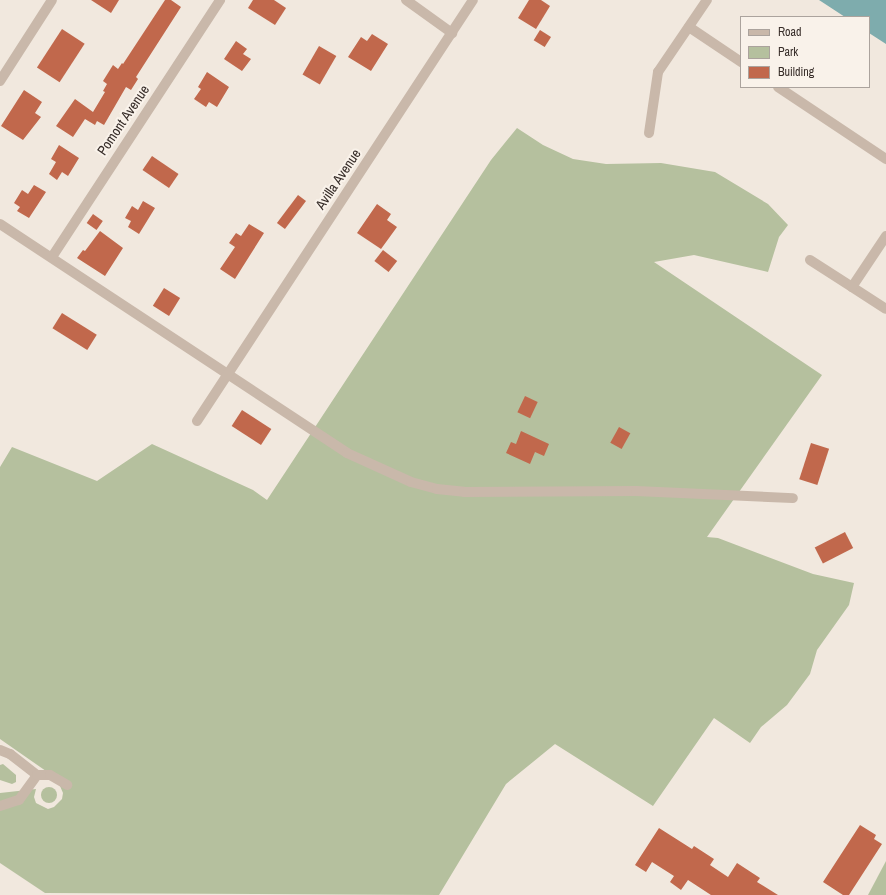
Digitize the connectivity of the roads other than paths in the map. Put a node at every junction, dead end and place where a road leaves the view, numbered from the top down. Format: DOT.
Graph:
graph roads {
  1 [pos="52,0"];
  2 [pos="220,0"];
  3 [pos="406,0"];
  4 [pos="473,0"];
  5 [pos="707,0"];
  6 [pos="689,27"];
  7 [pos="452,33"];
  8 [pos="740,61"];
  9 [pos="0,81"];
  10 [pos="780,88"];
  11 [pos="649,133"];
  12 [pos="886,159"];
  13 [pos="0,224"];
  14 [pos="886,236"];
  15 [pos="52,257"];
  16 [pos="810,260"];
  17 [pos="852,287"];
  18 [pos="886,309"];
  19 [pos="227,374"];
  20 [pos="197,421"];
  21 [pos="793,498"];
  22 [pos="0,750"];
  23 [pos="37,775"];
  24 [pos="67,785"];
  25 [pos="0,806"];
  1 -- 9 [label="street"];
  2 -- 15 [label="street, Pomont Avenue"];
  3 -- 7 [label="street"];
  4 -- 7 [label="street, Avilla Avenue"];
  5 -- 6 [label="street"];
  6 -- 8 [label="street"];
  6 -- 11 [label="street"];
  7 -- 19 [label="street, Avilla Avenue"];
  10 -- 12 [label="street"];
  13 -- 15 [label="street"];
  14 -- 17 [label="street"];
  15 -- 19 [label="street"];
  16 -- 17 [label="street"];
  17 -- 18 [label="street"];
  19 -- 20 [label="street, Avilla Avenue"];
  19 -- 21 [label="street"];
  22 -- 23 [label="street"];
  23 -- 24 [label="street"];
  23 -- 25 [label="street"];
}
